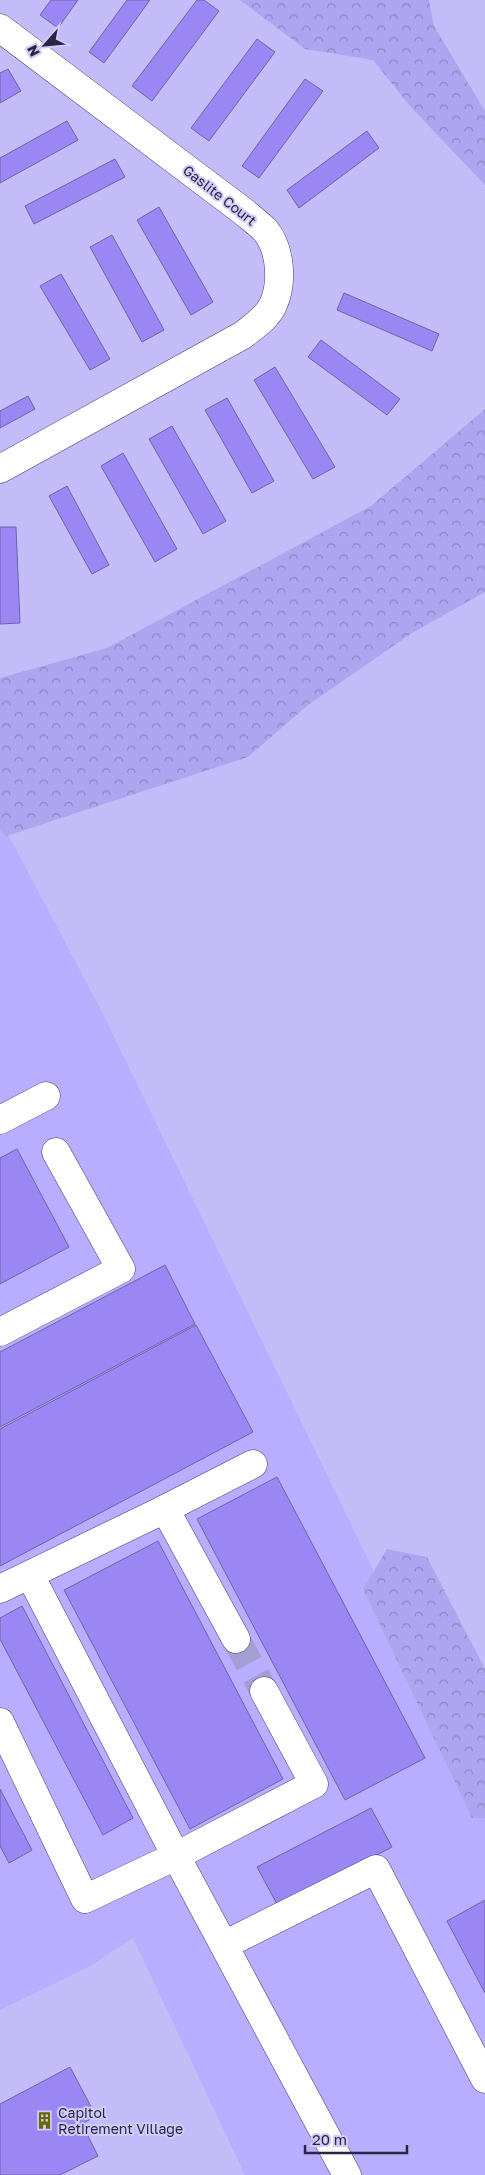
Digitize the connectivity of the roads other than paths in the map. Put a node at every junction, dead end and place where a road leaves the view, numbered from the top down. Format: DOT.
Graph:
graph roads {
  1 [pos="0,28"];
  2 [pos="0,469"];
  3 [pos="46,1096"];
  4 [pos="0,1120"];
  5 [pos="56,1152"];
  6 [pos="0,1332"];
  7 [pos="254,1464"];
  8 [pos="166,1509"];
  9 [pos="30,1575"];
  10 [pos="0,1589"];
  11 [pos="236,1639"];
  12 [pos="264,1690"];
  13 [pos="0,1722"];
  14 [pos="176,1856"];
  15 [pos="224,1945"];
  16 [pos="485,2079"];
  17 [pos="347,2175"];
  1 -- 2 [label="street, Gaslite Court"];
  3 -- 4 [label="street"];
  5 -- 6 [label="street"];
  7 -- 8 [label="street"];
  8 -- 9 [label="street"];
  8 -- 11 [label="street"];
  9 -- 10 [label="street"];
  9 -- 14 [label="street"];
  12 -- 14 [label="street"];
  13 -- 14 [label="street"];
  14 -- 15 [label="street"];
  15 -- 16 [label="street"];
  15 -- 17 [label="street"];
}
